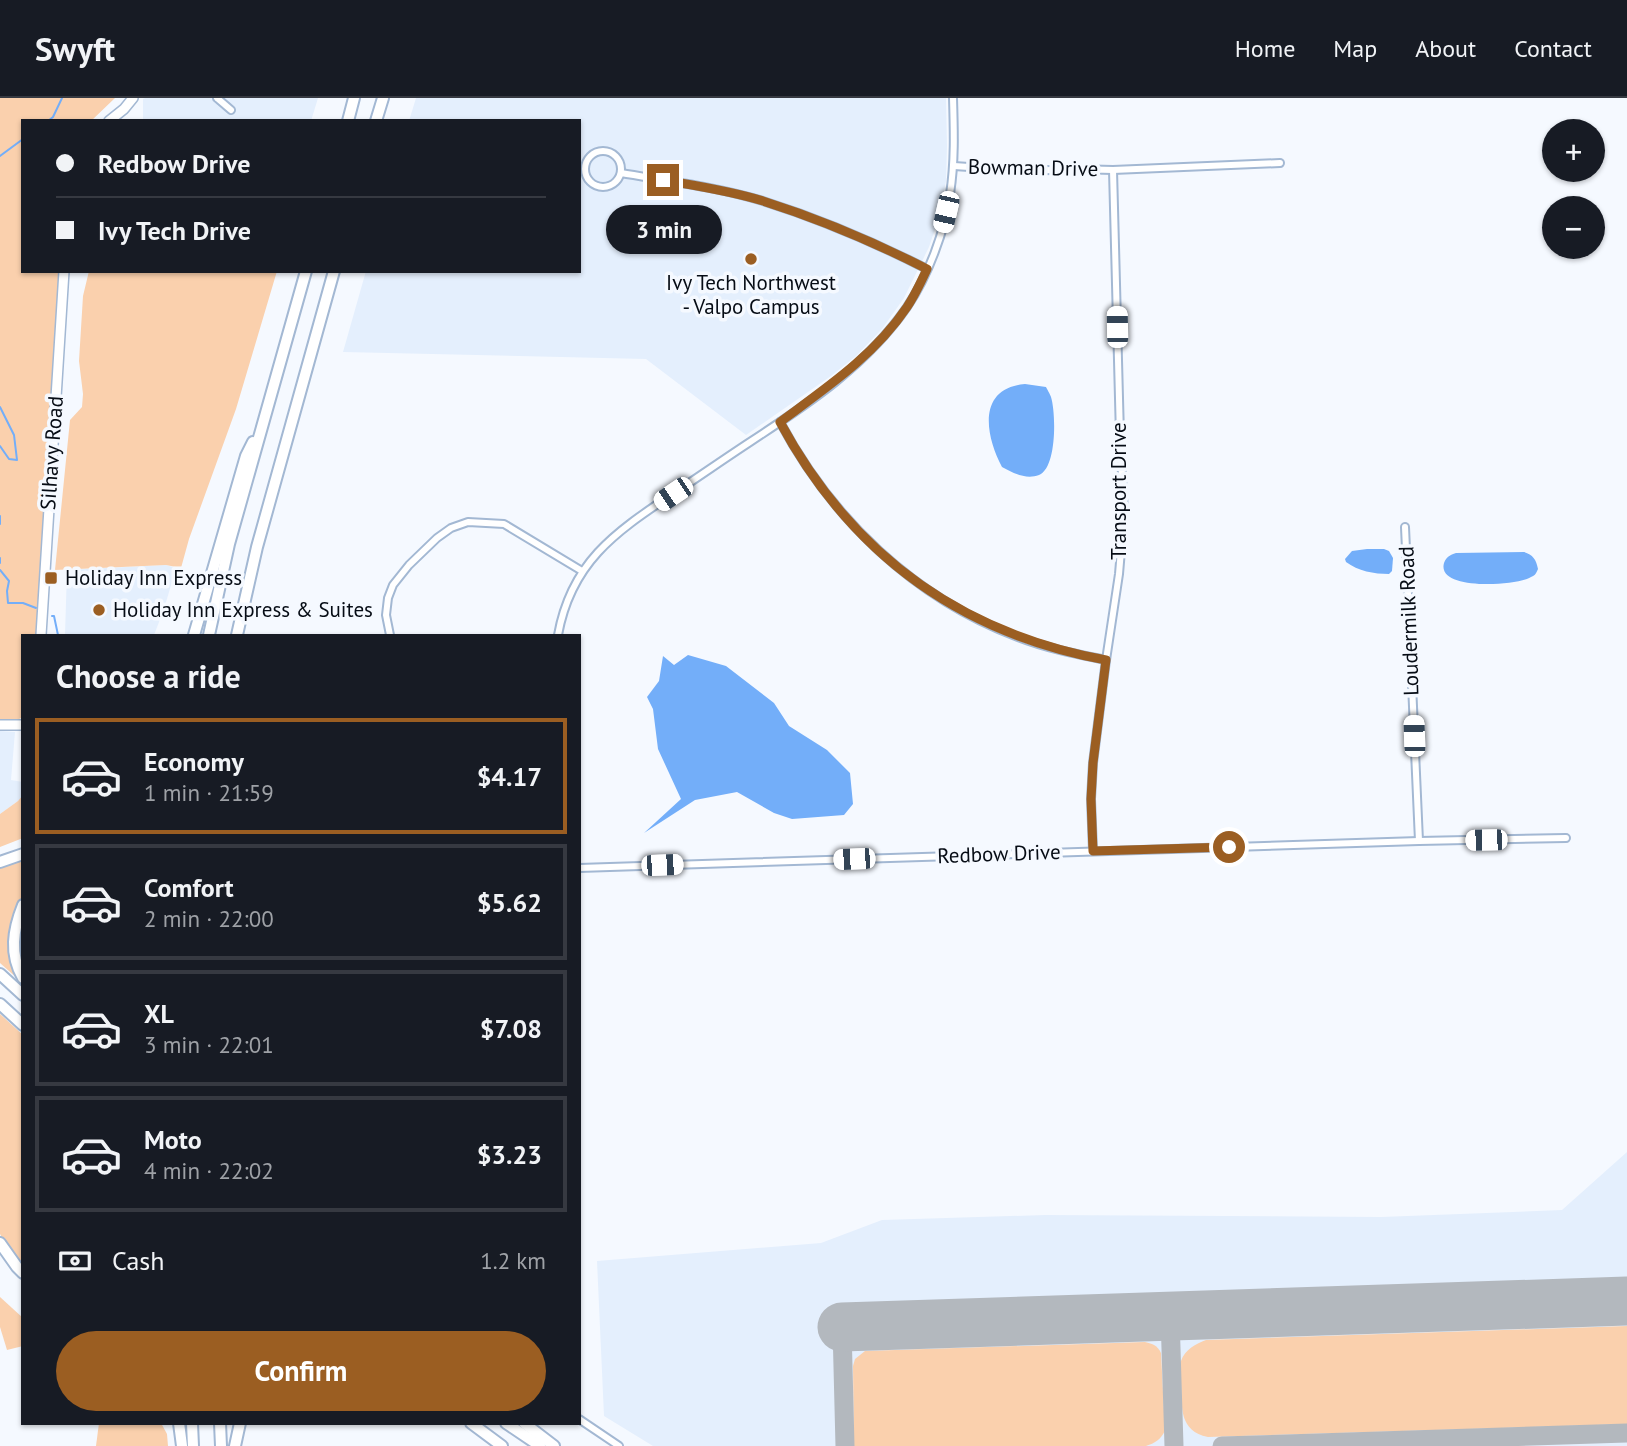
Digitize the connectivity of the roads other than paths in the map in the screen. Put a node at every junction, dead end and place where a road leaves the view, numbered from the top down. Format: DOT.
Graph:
graph roads {
  1 [pos="133,98"];
  2 [pos="217,98"];
  3 [pos="354,98"];
  4 [pos="383,98"];
  5 [pos="953,98"];
  6 [pos="231,110"];
  7 [pos="111,119"];
  8 [pos="349,119"];
  9 [pos="377,119"];
  10 [pos="1280,163"];
  11 [pos="954,166"];
  12 [pos="1113,170"];
  13 [pos="621,173"];
  14 [pos="927,269"];
  15 [pos="65,273"];
  16 [pos="305,273"];
  17 [pos="333,273"];
  18 [pos="780,422"];
  19 [pos="263,424"];
  20 [pos="1405,527"];
  21 [pos="582,571"];
  22 [pos="41,634"];
  23 [pos="194,634"];
  24 [pos="209,634"];
  25 [pos="237,634"];
  26 [pos="390,634"];
  27 [pos="558,634"];
  28 [pos="1106,660"];
  29 [pos="0,725"];
  30 [pos="21,725"];
  31 [pos="1566,838"];
  32 [pos="1419,841"];
  33 [pos="1093,851"];
  34 [pos="21,855"];
  35 [pos="0,862"];
  36 [pos="581,868"];
  37 [pos="21,911"];
  38 [pos="0,974"];
  39 [pos="21,974"];
  40 [pos="21,993"];
  41 [pos="0,1004"];
  42 [pos="21,1023"];
  43 [pos="0,1243"];
  44 [pos="21,1271"];
  45 [pos="581,1420"];
  46 [pos="179,1425"];
  47 [pos="192,1425"];
  48 [pos="220,1425"];
  49 [pos="240,1425"];
  50 [pos="466,1425"];
  51 [pos="474,1425"];
  52 [pos="509,1425"];
  53 [pos="527,1425"];
  54 [pos="482,1431"];
  55 [pos="182,1446"];
  56 [pos="193,1446"];
  57 [pos="220,1446"];
  58 [pos="235,1446"];
  59 [pos="502,1446"];
  60 [pos="540,1446"];
  61 [pos="554,1446"];
  62 [pos="619,1446"];
  1 -- 7 [label="street"];
  2 -- 6 [label="street"];
  3 -- 8 [label="highway"];
  4 -- 9 [label="highway"];
  5 -- 11 [label="street"];
  10 -- 12 [label="street, Bowman Drive"];
  11 -- 12 [label="street, Bowman Drive"];
  11 -- 14 [label="street"];
  12 -- 28 [label="street, Transport Drive"];
  13 -- 13 [label="street"];
  13 -- 14 [label="street"];
  14 -- 18 [label="street"];
  15 -- 22 [label="street, Silhavy Road"];
  16 -- 19 [label="highway"];
  17 -- 25 [label="highway"];
  18 -- 21 [label="street"];
  18 -- 28 [label="street"];
  19 -- 23 [label="highway"];
  19 -- 24 [label="highway"];
  20 -- 32 [label="street, Loudermilk Road"];
  21 -- 26 [label="street"];
  21 -- 27 [label="street"];
  28 -- 33 [label="street, Transport Drive"];
  29 -- 30 [label="street"];
  31 -- 32 [label="street, Redbow Drive"];
  32 -- 33 [label="street, Redbow Drive"];
  33 -- 36 [label="street, Redbow Drive"];
  34 -- 35 [label="highway"];
  37 -- 39 [label="highway"];
  38 -- 40 [label="highway"];
  41 -- 42 [label="highway"];
  43 -- 44 [label="highway"];
  45 -- 62 [label="street"];
  46 -- 55 [label="highway"];
  47 -- 56 [label="highway"];
  48 -- 57 [label="highway"];
  49 -- 58 [label="highway"];
  50 -- 54 [label="highway"];
  51 -- 54 [label="highway"];
  52 -- 60 [label="highway"];
  53 -- 61 [label="highway"];
  54 -- 59 [label="highway"];
}
